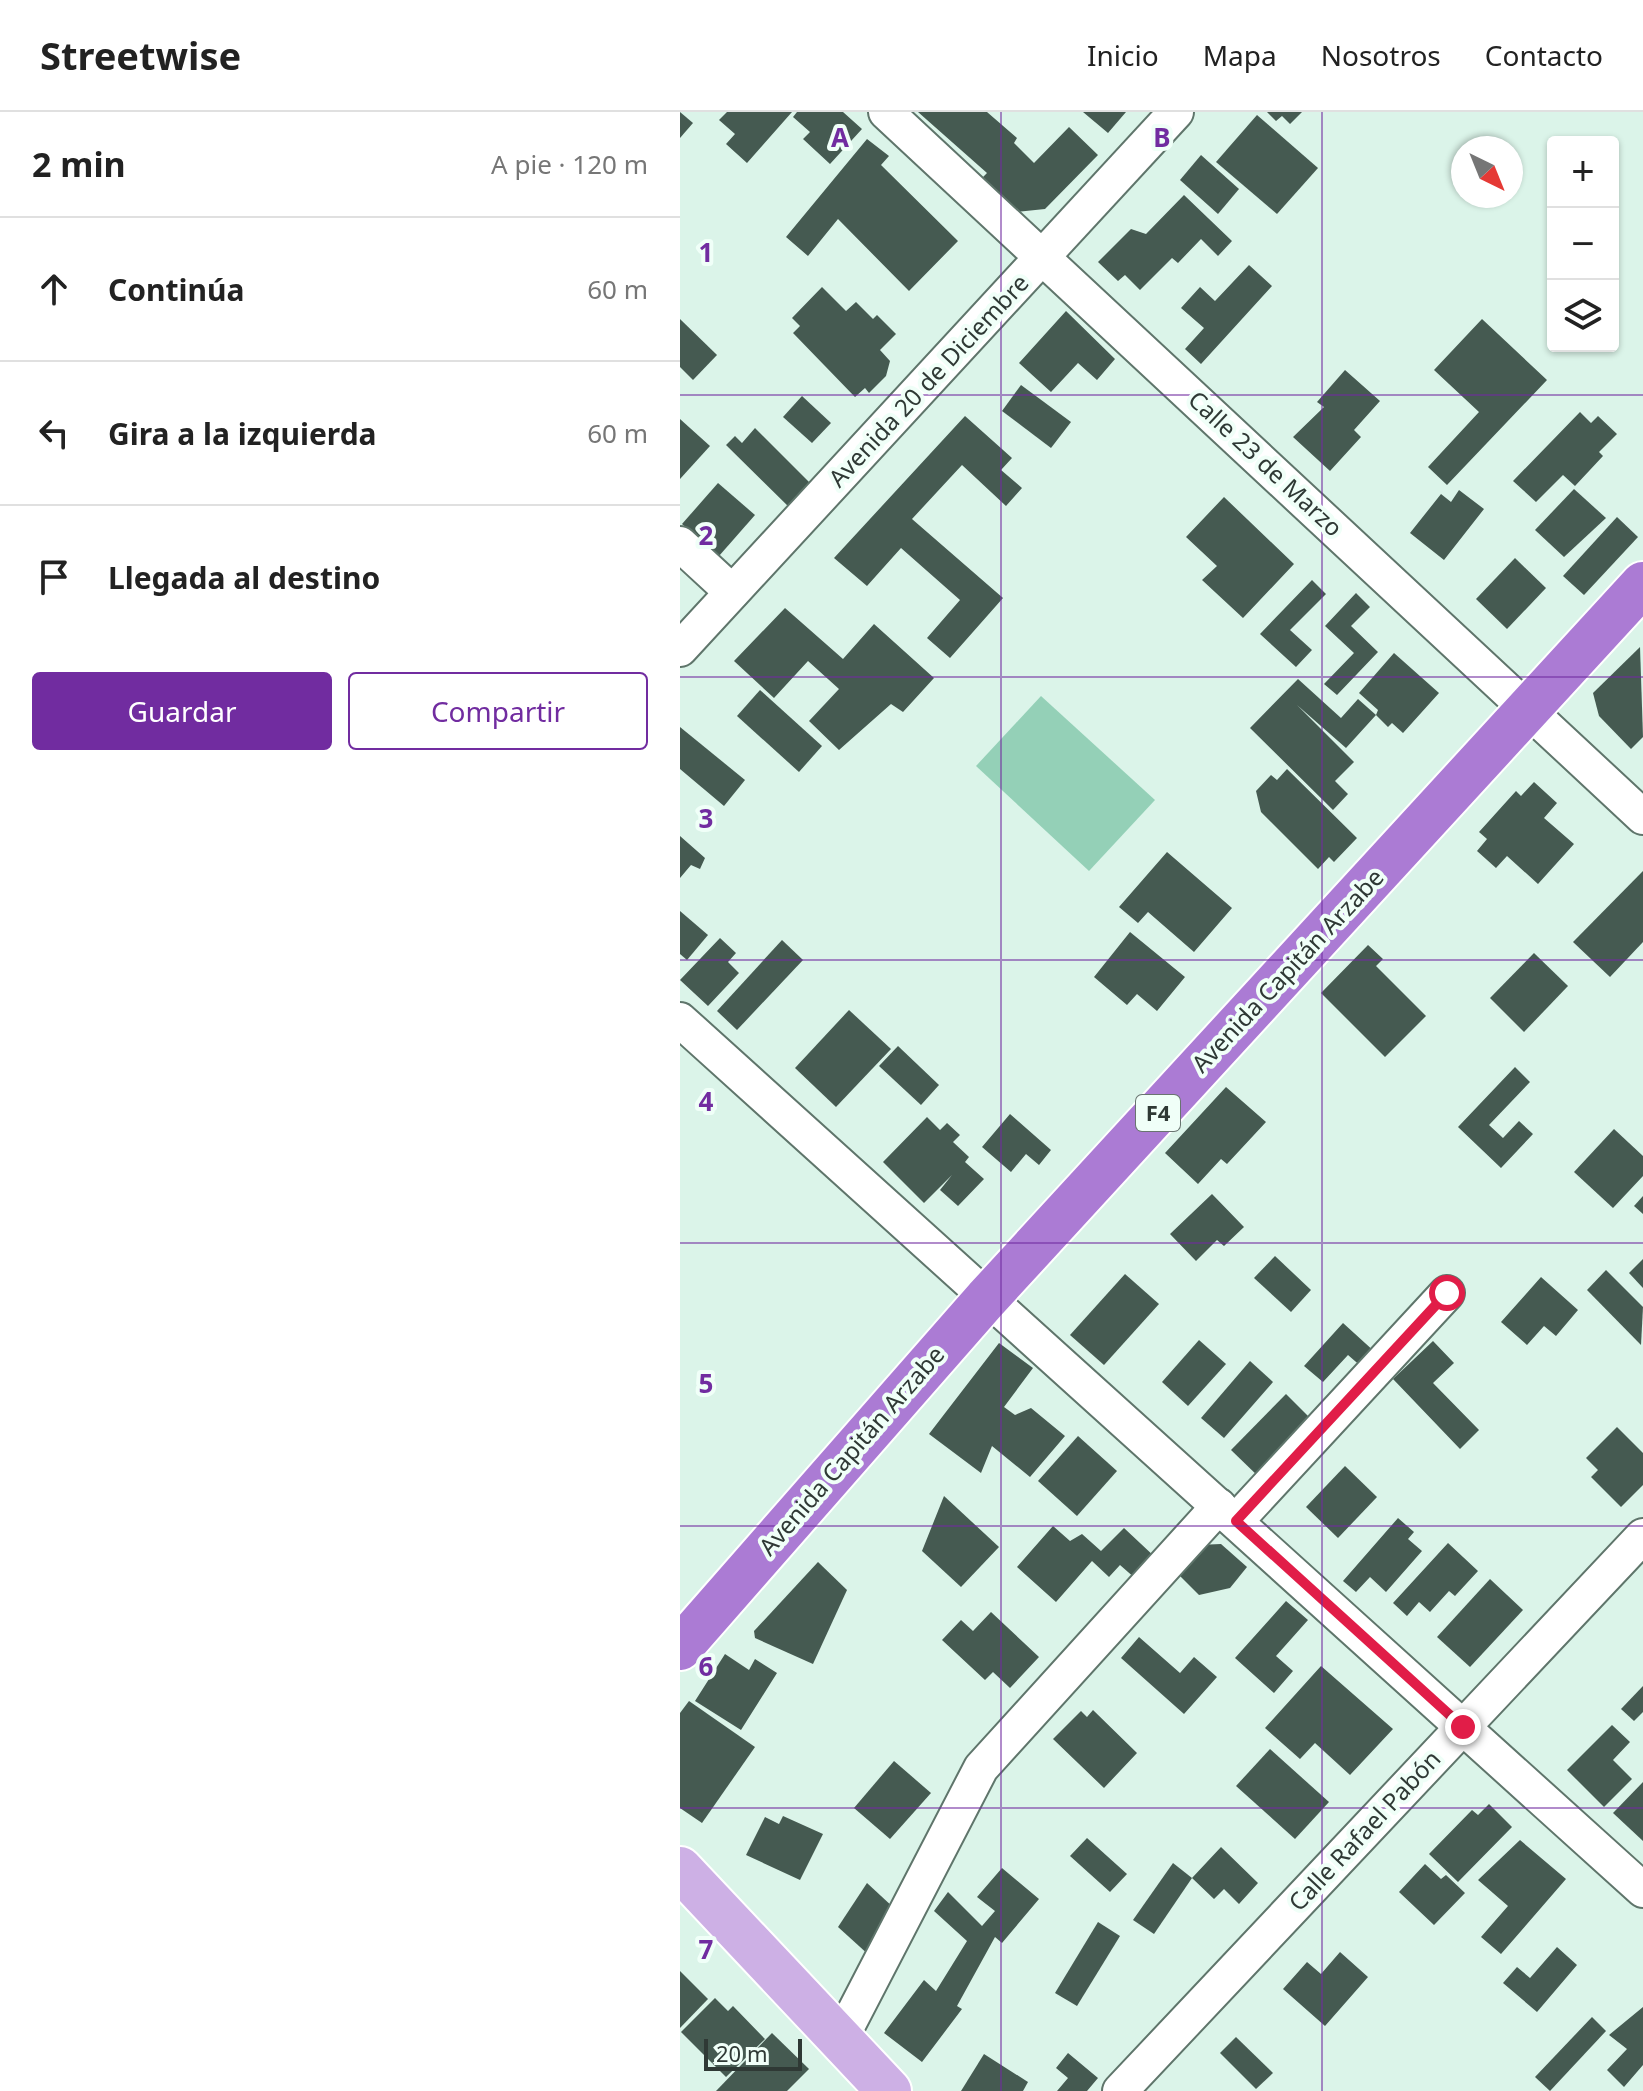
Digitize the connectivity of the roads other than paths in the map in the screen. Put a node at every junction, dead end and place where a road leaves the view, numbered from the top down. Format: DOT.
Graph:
graph roads {
  1 [pos="886,112"];
  2 [pos="1176,112"];
  3 [pos="1043,258"];
  4 [pos="680,544"];
  5 [pos="1643,584"];
  6 [pos="732,592"];
  7 [pos="680,649"];
  8 [pos="1530,709"];
  9 [pos="1643,817"];
  10 [pos="680,1020"];
  11 [pos="1447,1293"];
  12 [pos="986,1299"];
  13 [pos="1227,1514"];
  14 [pos="1643,1536"];
  15 [pos="680,1648"];
  16 [pos="1463,1727"];
  17 [pos="680,1869"];
  18 [pos="1643,1890"];
  19 [pos="840,2040"];
  20 [pos="889,2091"];
  21 [pos="1120,2091"];
  1 -- 3 [label="street, Calle 23 de Marzo"];
  2 -- 3 [label="street, Avenida 20 de Diciembre"];
  3 -- 6 [label="street, Avenida 20 de Diciembre"];
  3 -- 8 [label="street, Calle 23 de Marzo"];
  4 -- 6 [label="street"];
  5 -- 8 [label="highway, Avenida Capitán Arzabe / F4"];
  6 -- 7 [label="street, Avenida 20 de Diciembre"];
  8 -- 9 [label="street, Calle 23 de Marzo"];
  8 -- 12 [label="highway, Avenida Capitán Arzabe / F4"];
  10 -- 12 [label="street"];
  11 -- 13 [label="street"];
  12 -- 13 [label="street"];
  12 -- 15 [label="highway, Avenida Capitán Arzabe / F4"];
  13 -- 16 [label="street"];
  13 -- 19 [label="street"];
  14 -- 16 [label="street, Calle Rafael Pabón"];
  16 -- 18 [label="street"];
  16 -- 21 [label="street, Calle Rafael Pabón"];
  17 -- 19 [label="main road"];
  19 -- 20 [label="main road"];
}
